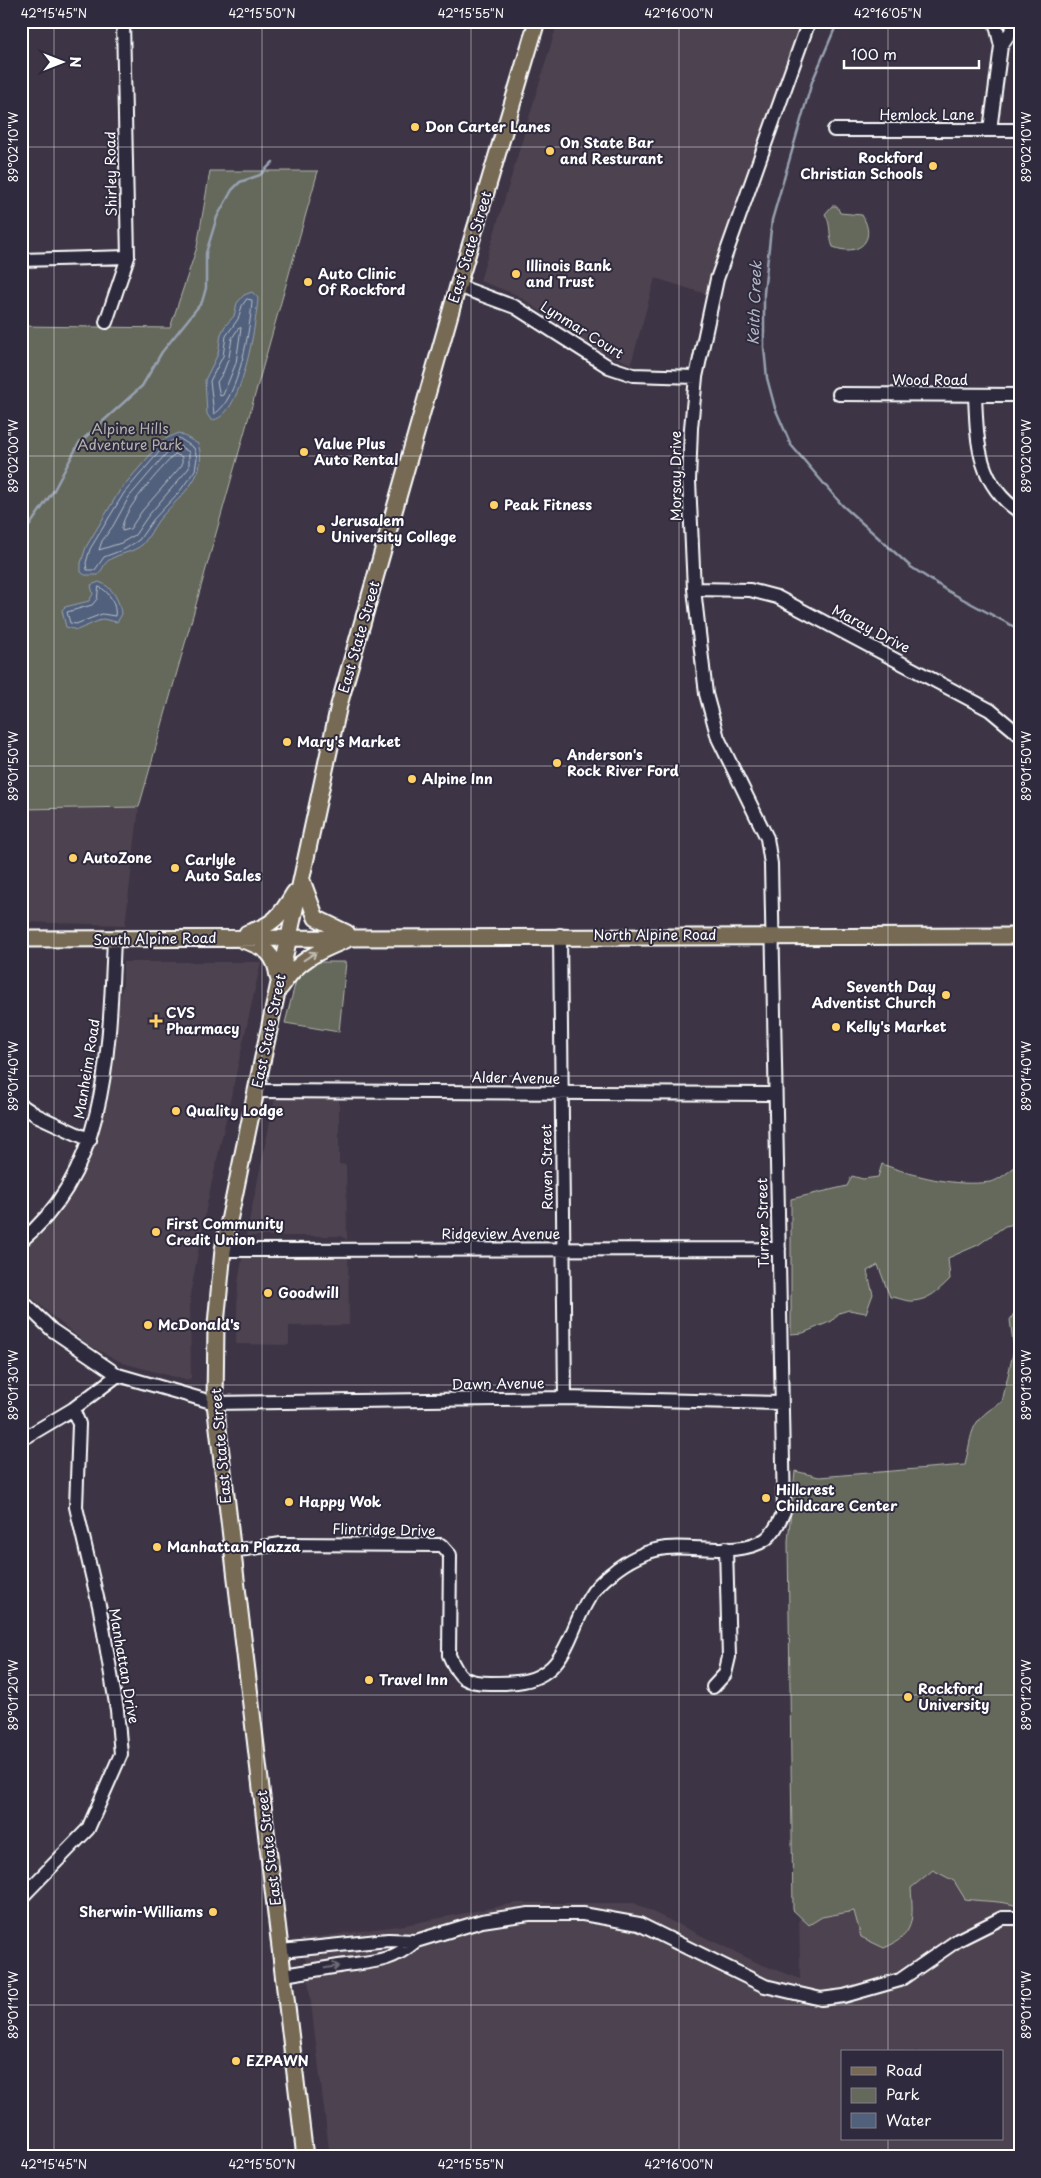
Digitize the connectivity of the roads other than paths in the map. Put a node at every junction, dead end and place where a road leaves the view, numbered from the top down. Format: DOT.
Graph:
graph roads {
  1 [pos="123,21"];
  2 [pos="537,21"];
  3 [pos="809,21"];
  4 [pos="995,21"];
  5 [pos="1018,21"];
  6 [pos="1001,46"];
  7 [pos="834,130"];
  8 [pos="990,130"];
  9 [pos="1020,130"];
  10 [pos="128,257"];
  11 [pos="21,260"];
  12 [pos="458,286"];
  13 [pos="106,322"];
  14 [pos="696,377"];
  15 [pos="839,394"];
  16 [pos="976,395"];
  17 [pos="1020,395"];
  18 [pos="1020,512"];
  19 [pos="694,589"];
  20 [pos="1020,735"];
  21 [pos="302,879"];
  22 [pos="773,935"];
  23 [pos="290,936"];
  24 [pos="354,936"];
  25 [pos="560,936"];
  26 [pos="1020,936"];
  27 [pos="21,938"];
  28 [pos="233,938"];
  29 [pos="114,940"];
  30 [pos="278,992"];
  31 [pos="256,1091"];
  32 [pos="561,1094"];
  33 [pos="775,1094"];
  34 [pos="21,1105"];
  35 [pos="90,1140"];
  36 [pos="21,1241"];
  37 [pos="564,1249"];
  38 [pos="779,1249"];
  39 [pos="223,1250"];
  40 [pos="21,1300"];
  41 [pos="118,1374"];
  42 [pos="565,1398"];
  43 [pos="215,1403"];
  44 [pos="782,1403"];
  45 [pos="73,1409"];
  46 [pos="21,1440"];
  47 [pos="784,1511"];
  48 [pos="726,1548"];
  49 [pos="232,1551"];
  50 [pos="713,1687"];
  51 [pos="21,1898"];
  52 [pos="1020,1918"];
  53 [pos="416,1940"];
  54 [pos="281,1951"];
  55 [pos="284,1975"];
  56 [pos="305,2157"];
  1 -- 10 [label="street, Shirley Road"];
  2 -- 12 [label="main road, East State Street"];
  3 -- 14 [label="street, Morsay Drive"];
  4 -- 6 [label="street"];
  5 -- 6 [label="street"];
  6 -- 8 [label="street"];
  7 -- 8 [label="street, Hemlock Lane"];
  8 -- 9 [label="street, Hemlock Lane"];
  10 -- 11 [label="street"];
  10 -- 13 [label="street, Shirley Road"];
  12 -- 14 [label="street, Lynmar Court"];
  12 -- 21 [label="main road, East State Street"];
  14 -- 19 [label="street, Morsay Drive"];
  15 -- 16 [label="street, Wood Road"];
  16 -- 17 [label="street, Wood Road"];
  16 -- 18 [label="street"];
  19 -- 20 [label="street, Maray Drive"];
  19 -- 22 [label="street, Morsay Drive"];
  21 -- 23 [label="main road, East State Street"];
  21 -- 24 [label="main road"];
  21 -- 28 [label="main road"];
  22 -- 25 [label="main road, North Alpine Road"];
  22 -- 26 [label="main road, North Alpine Road"];
  22 -- 33 [label="street, Turner Street"];
  23 -- 24 [label="main road, North Alpine Road"];
  23 -- 28 [label="main road, South Alpine Road"];
  23 -- 30 [label="main road, East State Street"];
  24 -- 25 [label="main road, North Alpine Road"];
  30 -- 24 [label="main road, one-way"];
  25 -- 32 [label="street, Raven Street"];
  27 -- 29 [label="main road, South Alpine Road"];
  28 -- 29 [label="main road, South Alpine Road"];
  28 -- 30 [label="main road"];
  29 -- 35 [label="street, Manheim Road"];
  30 -- 31 [label="main road, East State Street"];
  31 -- 32 [label="street, Alder Avenue"];
  31 -- 39 [label="main road, East State Street"];
  32 -- 33 [label="street, Alder Avenue"];
  32 -- 37 [label="street, Raven Street"];
  33 -- 38 [label="street, Turner Street"];
  34 -- 35 [label="street"];
  35 -- 36 [label="street, Manheim Road"];
  37 -- 38 [label="street, Ridgeview Avenue"];
  37 -- 39 [label="street, Ridgeview Avenue"];
  37 -- 42 [label="street, Raven Street"];
  38 -- 44 [label="street, Turner Street"];
  39 -- 43 [label="main road, East State Street"];
  40 -- 41 [label="street, Dawn Avenue"];
  41 -- 43 [label="street, Dawn Avenue"];
  41 -- 45 [label="street"];
  42 -- 43 [label="street, Dawn Avenue"];
  42 -- 44 [label="street, Dawn Avenue"];
  43 -- 49 [label="main road, East State Street"];
  44 -- 47 [label="street, Turner Street"];
  45 -- 46 [label="street"];
  45 -- 51 [label="street, Manhattan Drive"];
  47 -- 48 [label="street, Flintridge Drive"];
  48 -- 49 [label="street, Flintridge Drive"];
  48 -- 50 [label="street"];
  49 -- 54 [label="main road, East State Street"];
  52 -- 53 [label="street"];
  53 -- 54 [label="street"];
  55 -- 53 [label="street, one-way"];
  54 -- 55 [label="main road, East State Street"];
  55 -- 56 [label="main road, East State Street"];
}
